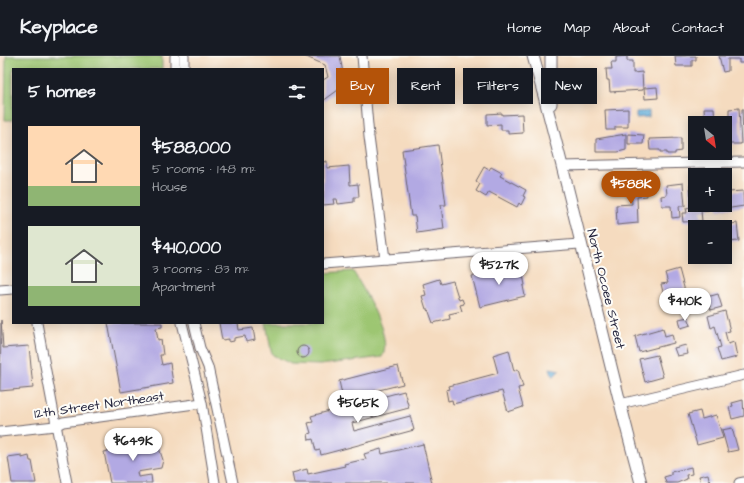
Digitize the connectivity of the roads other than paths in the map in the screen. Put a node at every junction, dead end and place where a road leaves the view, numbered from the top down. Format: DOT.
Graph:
graph roads {
  1 [pos="175,56"];
  2 [pos="184,56"];
  3 [pos="362,56"];
  4 [pos="533,56"];
  5 [pos="551,56"];
  6 [pos="175,68"];
  7 [pos="184,68"];
  8 [pos="557,140"];
  9 [pos="744,162"];
  10 [pos="562,166"];
  11 [pos="580,244"];
  12 [pos="385,259"];
  13 [pos="324,264"];
  14 [pos="12,289"];
  15 [pos="0,290"];
  16 [pos="37,324"];
  17 [pos="182,324"];
  18 [pos="194,324"];
  19 [pos="744,375"];
  20 [pos="202,403"];
  21 [pos="620,404"];
  22 [pos="55,426"];
  23 [pos="0,432"];
  24 [pos="744,482"];
  25 [pos="67,483"];
  26 [pos="215,483"];
  27 [pos="233,483"];
  28 [pos="641,483"];
  29 [pos="739,483"];
  1 -- 6 [label="street"];
  2 -- 7 [label="street"];
  3 -- 12 [label="street"];
  4 -- 8 [label="main road, North Ocoee Street"];
  5 -- 8 [label="main road"];
  8 -- 10 [label="main road, North Ocoee Street"];
  9 -- 10 [label="street"];
  10 -- 11 [label="main road, North Ocoee Street"];
  11 -- 12 [label="street"];
  11 -- 21 [label="main road, North Ocoee Street"];
  12 -- 13 [label="street"];
  14 -- 15 [label="street"];
  16 -- 22 [label="street"];
  17 -- 20 [label="street"];
  18 -- 27 [label="street"];
  19 -- 21 [label="street"];
  20 -- 22 [label="street, 12th Street Northeast"];
  20 -- 26 [label="street"];
  21 -- 28 [label="main road, North Ocoee Street"];
  22 -- 23 [label="street, 12th Street Northeast"];
  22 -- 25 [label="street"];
  24 -- 29 [label="street"];
}
